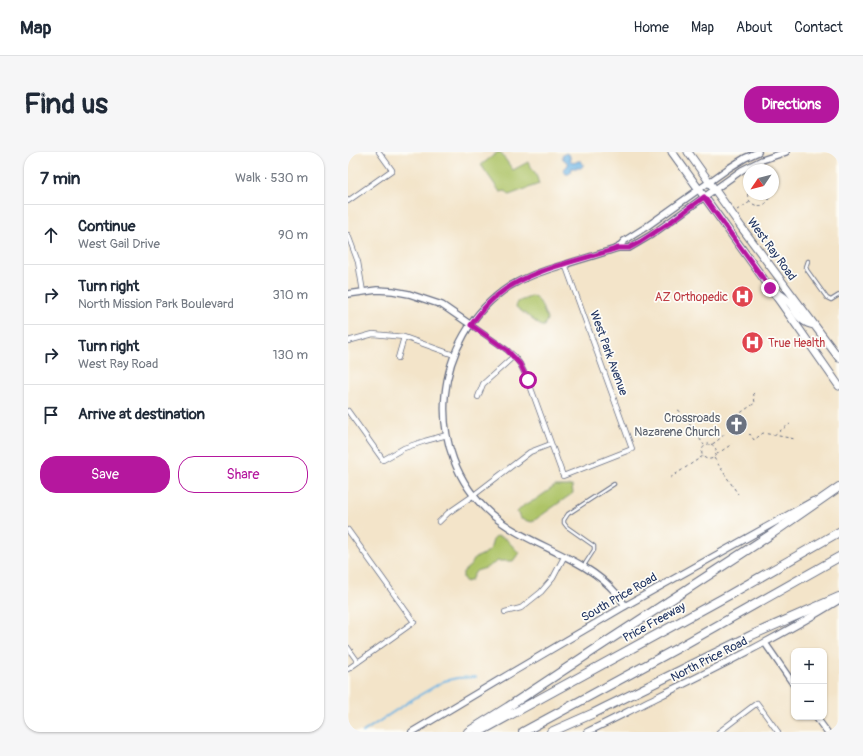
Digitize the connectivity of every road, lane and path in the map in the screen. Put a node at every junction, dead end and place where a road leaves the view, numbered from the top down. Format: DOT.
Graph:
graph roads {
  1 [pos="379,152"];
  2 [pos="672,152"];
  3 [pos="688,152"];
  4 [pos="758,152"];
  5 [pos="786,152"];
  6 [pos="710,182"];
  7 [pos="715,189"];
  8 [pos="699,190"];
  9 [pos="704,197"];
  10 [pos="768,200"];
  11 [pos="348,201"];
  12 [pos="750,202"];
  13 [pos="732,213"];
  14 [pos="348,235"];
  15 [pos="618,248"];
  16 [pos="808,261"];
  17 [pos="565,264"];
  18 [pos="770,288"];
  19 [pos="363,292"];
  20 [pos="348,294"];
  21 [pos="839,295"];
  22 [pos="471,325"];
  23 [pos="814,325"];
  24 [pos="404,337"];
  25 [pos="348,341"];
  26 [pos="454,355"];
  27 [pos="514,356"];
  28 [pos="398,358"];
  29 [pos="839,358"];
  30 [pos="839,386"];
  31 [pos="754,390"];
  32 [pos="478,397"];
  33 [pos="678,410"];
  34 [pos="348,411"];
  35 [pos="739,421"];
  36 [pos="790,424"];
  37 [pos="725,434"];
  38 [pos="447,435"];
  39 [pos="749,435"];
  40 [pos="773,435"];
  41 [pos="795,439"];
  42 [pos="551,444"];
  43 [pos="711,444"];
  44 [pos="732,444"];
  45 [pos="705,446"];
  46 [pos="716,454"];
  47 [pos="703,456"];
  48 [pos="714,458"];
  49 [pos="670,478"];
  50 [pos="614,484"];
  51 [pos="839,486"];
  52 [pos="738,494"];
  53 [pos="474,495"];
  54 [pos="439,522"];
  55 [pos="348,530"];
  56 [pos="839,532"];
  57 [pos="564,557"];
  58 [pos="839,557"];
  59 [pos="583,567"];
  60 [pos="839,597"];
  61 [pos="839,600"];
  62 [pos="625,606"];
  63 [pos="505,612"];
  64 [pos="764,643"];
  65 [pos="348,648"];
  66 [pos="358,662"];
  67 [pos="348,670"];
  68 [pos="793,684"];
  69 [pos="818,720"];
  70 [pos="412,732"];
  71 [pos="468,732"];
  72 [pos="479,732"];
  73 [pos="523,732"];
  74 [pos="551,732"];
  75 [pos="587,732"];
  76 [pos="719,732"];
  77 [pos="778,732"];
  78 [pos="827,732"];
  1 -- 11 [label="street"];
  2 -- 8 [label="main road, West Ray Road"];
  3 -- 6 [label="main road, West Ray Road"];
  4 -- 6 [label="street"];
  5 -- 7 [label="street"];
  6 -- 7 [label="main road, West Ray Road"];
  6 -- 8 [label="street"];
  7 -- 9 [label="street"];
  7 -- 13 [label="main road, West Ray Road"];
  8 -- 9 [label="main road, West Ray Road"];
  8 -- 15 [label="street"];
  9 -- 15 [label="street"];
  9 -- 18 [label="main road, West Ray Road"];
  10 -- 12 [label="path"];
  12 -- 13 [label="path"];
  13 -- 23 [label="main road, West Ray Road"];
  14 -- 19 [label="street"];
  15 -- 17 [label="street"];
  16 -- 21 [label="lane"];
  17 -- 22 [label="street"];
  17 -- 42 [label="street, West Park Avenue"];
  18 -- 23 [label="main road"];
  18 -- 30 [label="main road, West Ray Road"];
  19 -- 20 [label="street"];
  19 -- 22 [label="street"];
  22 -- 26 [label="street"];
  22 -- 27 [label="street"];
  23 -- 29 [label="main road, West Ray Road"];
  24 -- 25 [label="street"];
  24 -- 26 [label="street"];
  24 -- 28 [label="street"];
  26 -- 38 [label="street"];
  27 -- 32 [label="street"];
  27 -- 42 [label="street"];
  31 -- 35 [label="path"];
  33 -- 45 [label="path"];
  34 -- 38 [label="street"];
  36 -- 40 [label="path"];
  37 -- 43 [label="path"];
  38 -- 53 [label="street"];
  39 -- 40 [label="path"];
  40 -- 41 [label="path"];
  42 -- 53 [label="street"];
  43 -- 45 [label="path"];
  43 -- 46 [label="path"];
  44 -- 46 [label="path"];
  45 -- 47 [label="path"];
  46 -- 48 [label="path"];
  47 -- 48 [label="path"];
  47 -- 49 [label="path"];
  48 -- 52 [label="path"];
  50 -- 59 [label="lane"];
  51 -- 62 [label="main road, South Price Road"];
  51 -- 71 [label="highway"];
  53 -- 54 [label="street"];
  53 -- 57 [label="street"];
  55 -- 66 [label="street"];
  56 -- 72 [label="highway, Price Freeway"];
  57 -- 59 [label="street"];
  57 -- 63 [label="street"];
  58 -- 73 [label="highway"];
  59 -- 62 [label="street"];
  60 -- 74 [label="highway"];
  61 -- 64 [label="main road, North Price Road"];
  62 -- 70 [label="main road, South Price Road"];
  64 -- 68 [label="street"];
  64 -- 75 [label="main road, North Price Road"];
  65 -- 66 [label="street"];
  66 -- 67 [label="street"];
  69 -- 78 [label="street"];
  76 -- 77 [label="street"];
}
